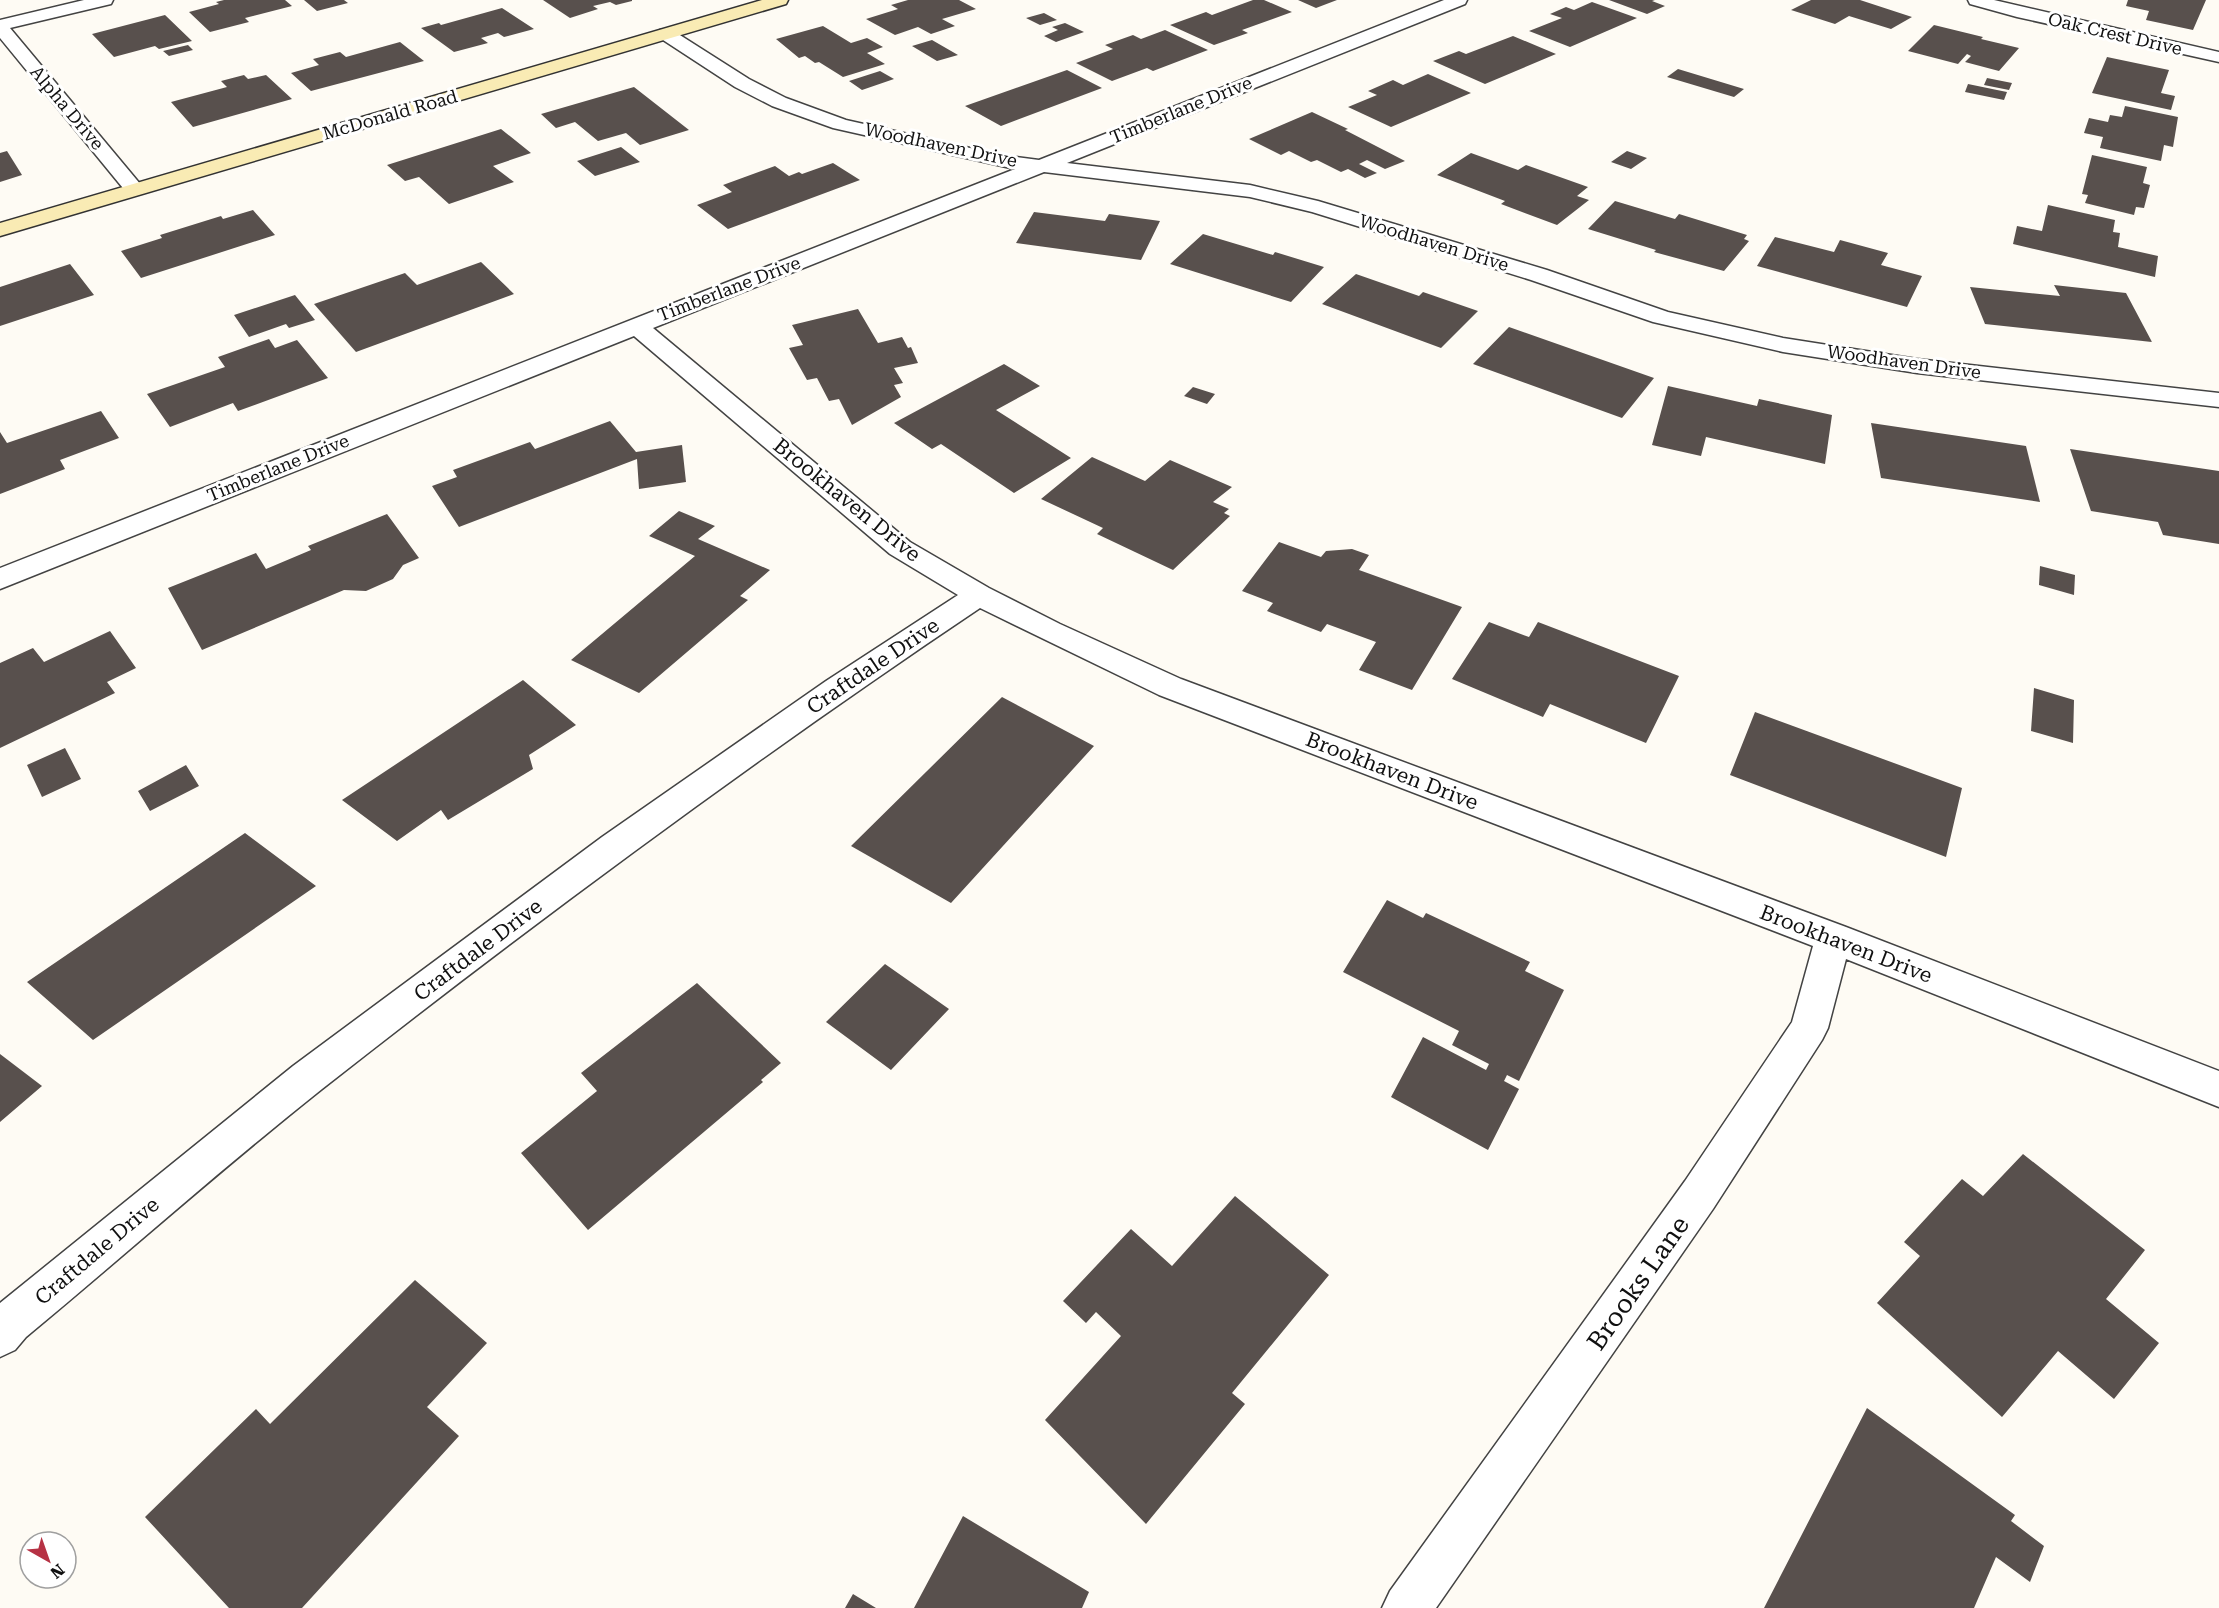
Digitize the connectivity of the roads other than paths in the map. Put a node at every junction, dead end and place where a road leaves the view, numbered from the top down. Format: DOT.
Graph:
graph roads {
  1 [pos="105,0"];
  2 [pos="780,0"];
  3 [pos="1459,0"];
  4 [pos="1976,0"];
  5 [pos="0,26"];
  6 [pos="666,34"];
  7 [pos="2219,57"];
  8 [pos="1043,165"];
  9 [pos="134,189"];
  10 [pos="0,230"];
  11 [pos="636,326"];
  12 [pos="2219,400"];
  13 [pos="0,579"];
  14 [pos="979,595"];
  15 [pos="1833,938"];
  16 [pos="2219,1089"];
  17 [pos="0,1335"];
  18 [pos="1407,1608"];
  1 -- 5 [label="street"];
  2 -- 6 [label="street, McDonald Road"];
  3 -- 8 [label="street, Timberlane Drive"];
  4 -- 7 [label="street, Oak Crest Drive"];
  5 -- 9 [label="street, Alpha Drive"];
  6 -- 8 [label="street, Woodhaven Drive"];
  6 -- 9 [label="street, McDonald Road"];
  8 -- 11 [label="street, Timberlane Drive"];
  8 -- 12 [label="street, Woodhaven Drive"];
  9 -- 10 [label="street, McDonald Road"];
  11 -- 13 [label="street, Timberlane Drive"];
  11 -- 14 [label="street, Brookhaven Drive"];
  14 -- 15 [label="street, Brookhaven Drive"];
  14 -- 17 [label="street, Craftdale Drive"];
  15 -- 16 [label="street, Brookhaven Drive"];
  15 -- 18 [label="street, Brooks Lane"];
}
